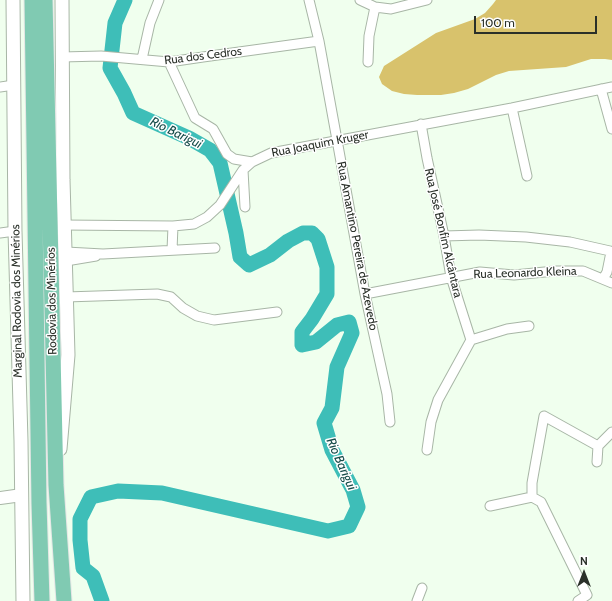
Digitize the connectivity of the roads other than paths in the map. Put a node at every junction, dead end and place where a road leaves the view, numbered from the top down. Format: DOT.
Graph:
graph roads {
  1 [pos="13,0"];
  2 [pos="32,0"];
  3 [pos="45,0"];
  4 [pos="62,0"];
  5 [pos="159,0"];
  6 [pos="309,0"];
  7 [pos="360,0"];
  8 [pos="427,0"];
  9 [pos="375,7"];
  10 [pos="319,41"];
  11 [pos="62,57"];
  12 [pos="142,59"];
  13 [pos="169,62"];
  14 [pos="368,62"];
  15 [pos="14,85"];
  16 [pos="0,87"];
  17 [pos="612,87"];
  18 [pos="602,89"];
  19 [pos="512,108"];
  20 [pos="422,124"];
  21 [pos="612,129"];
  22 [pos="337,140"];
  23 [pos="252,162"];
  24 [pos="244,170"];
  25 [pos="527,176"];
  26 [pos="245,207"];
  27 [pos="64,225"];
  28 [pos="173,226"];
  29 [pos="15,231"];
  30 [pos="0,233"];
  31 [pos="444,236"];
  32 [pos="215,248"];
  33 [pos="172,250"];
  34 [pos="66,256"];
  35 [pos="451,277"];
  36 [pos="603,279"];
  37 [pos="612,283"];
  38 [pos="365,294"];
  39 [pos="66,297"];
  40 [pos="277,312"];
  41 [pos="529,326"];
  42 [pos="471,340"];
  43 [pos="390,422"];
  44 [pos="612,432"];
  45 [pos="598,446"];
  46 [pos="427,450"];
  47 [pos="597,462"];
  48 [pos="56,485"];
  49 [pos="22,495"];
  50 [pos="532,497"];
  51 [pos="0,498"];
  52 [pos="490,506"];
  53 [pos="422,588"];
  54 [pos="23,601"];
  55 [pos="42,601"];
  56 [pos="64,601"];
  57 [pos="417,601"];
  58 [pos="578,601"];
  1 -- 15 [label="main road, Marginal Rodovia dos Minérios"];
  2 -- 55 [label="main road, Rodovia dos Minérios"];
  3 -- 48 [label="main road, Rodovia dos Minérios"];
  4 -- 11 [label="main road"];
  5 -- 12 [label="street"];
  6 -- 10 [label="street, Rua Amantino Pereira de Azevedo"];
  7 -- 9 [label="street"];
  8 -- 9 [label="street"];
  9 -- 14 [label="street"];
  10 -- 13 [label="street, Rua dos Cedros"];
  10 -- 22 [label="street, Rua Amantino Pereira de Azevedo"];
  11 -- 12 [label="street, Rua dos Cedros"];
  11 -- 27 [label="main road"];
  12 -- 13 [label="street, Rua dos Cedros"];
  13 -- 23 [label="street"];
  15 -- 16 [label="street"];
  15 -- 29 [label="main road, Marginal Rodovia dos Minérios"];
  17 -- 18 [label="street, Rua Joaquim Kruger"];
  18 -- 19 [label="street, Rua Joaquim Kruger"];
  18 -- 21 [label="street"];
  19 -- 20 [label="street, Rua Joaquim Kruger"];
  19 -- 25 [label="street"];
  20 -- 22 [label="street, Rua Joaquim Kruger"];
  20 -- 31 [label="street, Rua José Bonfim Alcântara"];
  22 -- 23 [label="street, Rua Joaquim Kruger"];
  22 -- 38 [label="street, Rua Amantino Pereira de Azevedo"];
  23 -- 24 [label="street, Rua Joaquim Kruger"];
  24 -- 26 [label="street"];
  24 -- 28 [label="street, Rua Joaquim Kruger"];
  27 -- 28 [label="street, Rua Joaquim Kruger"];
  27 -- 34 [label="main road"];
  28 -- 33 [label="street"];
  29 -- 30 [label="street"];
  29 -- 49 [label="main road, Marginal Rodovia dos Minérios"];
  31 -- 35 [label="street, Rua José Bonfim Alcântara"];
  31 -- 36 [label="street"];
  32 -- 33 [label="street"];
  33 -- 34 [label="street"];
  34 -- 39 [label="main road"];
  35 -- 36 [label="street, Rua Leonardo Kleina"];
  35 -- 38 [label="street, Rua Leonardo Kleina"];
  35 -- 42 [label="street, Rua José Bonfim Alcântara"];
  36 -- 37 [label="street, Rua Leonardo Kleina"];
  38 -- 43 [label="street, Rua Amantino Pereira de Azevedo"];
  39 -- 40 [label="street"];
  39 -- 48 [label="main road"];
  41 -- 42 [label="street"];
  42 -- 46 [label="street"];
  44 -- 45 [label="street"];
  45 -- 47 [label="street"];
  45 -- 50 [label="street"];
  48 -- 56 [label="main road, Rodovia dos Minérios"];
  49 -- 51 [label="street"];
  49 -- 54 [label="main road, Marginal Rodovia dos Minérios"];
  50 -- 52 [label="street"];
  50 -- 58 [label="street"];
  53 -- 57 [label="street"];
}
